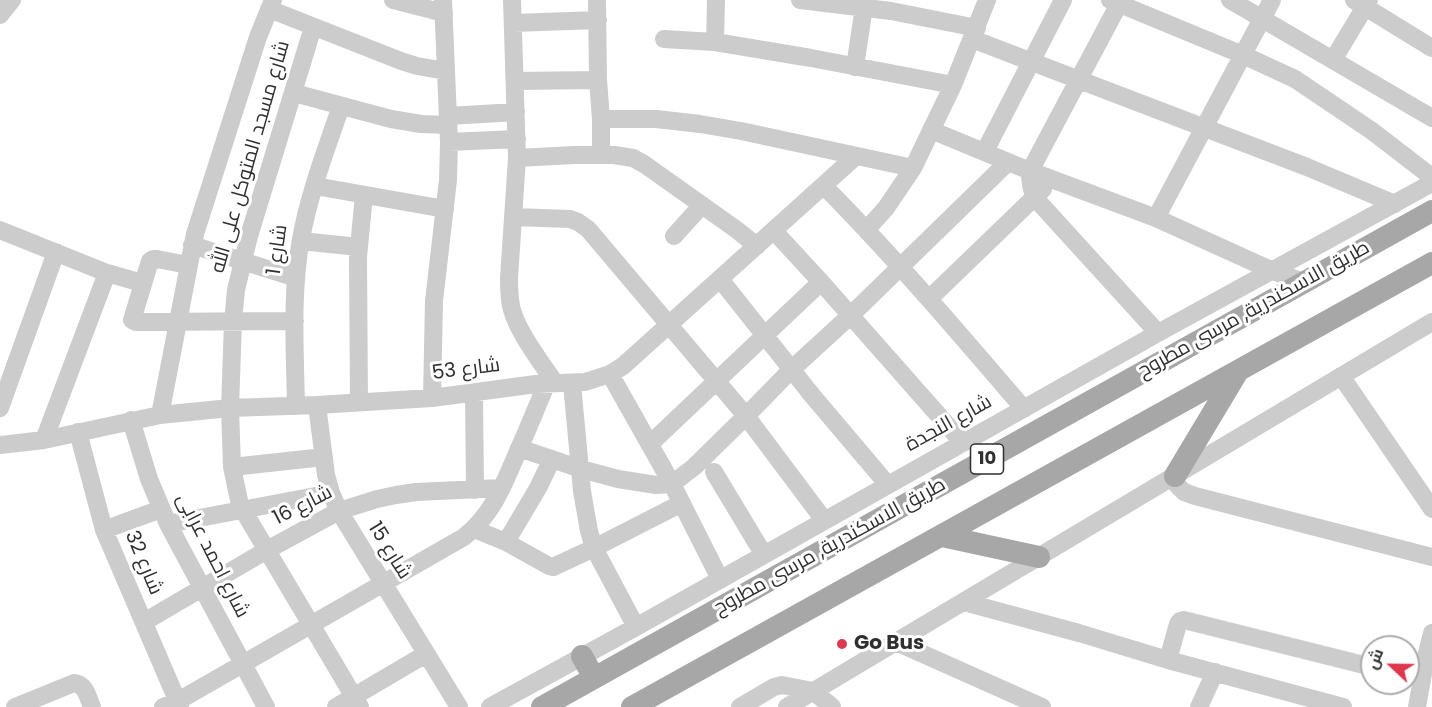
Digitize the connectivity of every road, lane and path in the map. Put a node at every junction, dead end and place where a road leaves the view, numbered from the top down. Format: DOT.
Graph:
graph roads {
  1 [pos="12,0"];
  2 [pos="393,0"];
  3 [pos="512,0"];
  4 [pos="597,0"];
  5 [pos="716,0"];
  6 [pos="800,0"];
  7 [pos="987,0"];
  8 [pos="1064,0"];
  9 [pos="1230,0"];
  10 [pos="1272,0"];
  11 [pos="1117,1"];
  12 [pos="1362,2"];
  13 [pos="865,3"];
  14 [pos="271,5"];
  15 [pos="443,7"];
  16 [pos="917,8"];
  17 [pos="0,15"];
  18 [pos="1262,18"];
  19 [pos="598,20"];
  20 [pos="513,23"];
  21 [pos="313,27"];
  22 [pos="974,33"];
  23 [pos="664,39"];
  24 [pos="715,42"];
  25 [pos="1432,48"];
  26 [pos="1243,55"];
  27 [pos="1333,60"];
  28 [pos="1031,61"];
  29 [pos="855,67"];
  30 [pos="446,71"];
  31 [pos="1079,79"];
  32 [pos="598,80"];
  33 [pos="515,81"];
  34 [pos="953,85"];
  35 [pos="294,93"];
  36 [pos="341,106"];
  37 [pos="516,112"];
  38 [pos="1432,118"];
  39 [pos="602,119"];
  40 [pos="1204,127"];
  41 [pos="448,128"];
  42 [pos="931,130"];
  43 [pos="517,139"];
  44 [pos="984,152"];
  45 [pos="601,156"];
  46 [pos="856,156"];
  47 [pos="517,158"];
  48 [pos="1008,162"];
  49 [pos="913,168"];
  50 [pos="1030,171"];
  51 [pos="1432,177"];
  52 [pos="1052,180"];
  53 [pos="1432,183"];
  54 [pos="315,186"];
  55 [pos="824,186"];
  56 [pos="364,195"];
  57 [pos="1035,198"];
  58 [pos="1395,204"];
  59 [pos="702,205"];
  60 [pos="445,209"];
  61 [pos="1432,211"];
  62 [pos="514,217"];
  63 [pos="1156,218"];
  64 [pos="867,229"];
  65 [pos="0,230"];
  66 [pos="774,231"];
  67 [pos="674,236"];
  68 [pos="301,241"];
  69 [pos="192,245"];
  70 [pos="757,246"];
  71 [pos="359,247"];
  72 [pos="56,252"];
  73 [pos="241,261"];
  74 [pos="1432,263"];
  75 [pos="188,265"];
  76 [pos="900,266"];
  77 [pos="1273,271"];
  78 [pos="107,273"];
  79 [pos="296,278"];
  80 [pos="720,279"];
  81 [pos="821,282"];
  82 [pos="1303,282"];
  83 [pos="142,283"];
  84 [pos="930,298"];
  85 [pos="851,315"];
  86 [pos="295,321"];
  87 [pos="178,322"];
  88 [pos="233,322"];
  89 [pos="1432,322"];
  90 [pos="669,324"];
  91 [pos="1158,333"];
  92 [pos="765,335"];
  93 [pos="792,369"];
  94 [pos="1239,369"];
  95 [pos="610,374"];
  96 [pos="1341,376"];
  97 [pos="716,381"];
  98 [pos="558,383"];
  99 [pos="474,393"];
  100 [pos="432,398"];
  101 [pos="359,402"];
  102 [pos="317,405"];
  103 [pos="296,406"];
  104 [pos="0,408"];
  105 [pos="230,408"];
  106 [pos="1024,409"];
  107 [pos="160,415"];
  108 [pos="746,416"];
  109 [pos="131,420"];
  110 [pos="78,432"];
  111 [pos="44,440"];
  112 [pos="963,443"];
  113 [pos="650,444"];
  114 [pos="0,445"];
  115 [pos="519,448"];
  116 [pos="324,457"];
  117 [pos="552,459"];
  118 [pos="232,467"];
  119 [pos="581,469"];
  120 [pos="714,472"];
  121 [pos="1175,476"];
  122 [pos="672,484"];
  123 [pos="888,485"];
  124 [pos="502,488"];
  125 [pos="475,490"];
  126 [pos="331,493"];
  127 [pos="682,503"];
  128 [pos="1432,509"];
  129 [pos="242,510"];
  130 [pos="339,511"];
  131 [pos="164,517"];
  132 [pos="824,520"];
  133 [pos="474,529"];
  134 [pos="104,530"];
  135 [pos="942,536"];
  136 [pos="506,542"];
  137 [pos="594,548"];
  138 [pos="267,550"];
  139 [pos="764,555"];
  140 [pos="1039,557"];
  141 [pos="1432,557"];
  142 [pos="720,579"];
  143 [pos="382,583"];
  144 [pos="202,588"];
  145 [pos="964,602"];
  146 [pos="144,622"];
  147 [pos="311,625"];
  148 [pos="636,627"];
  149 [pos="1432,633"];
  150 [pos="896,642"];
  151 [pos="426,654"];
  152 [pos="582,656"];
  153 [pos="1168,660"];
  154 [pos="243,664"];
  155 [pos="1360,665"];
  156 [pos="1420,665"];
  157 [pos="1215,672"];
  158 [pos="594,678"];
  159 [pos="813,691"];
  160 [pos="1278,699"];
  161 [pos="356,702"];
  162 [pos="174,705"];
  163 [pos="15,707"];
  164 [pos="92,707"];
  165 [pos="266,707"];
  166 [pos="336,707"];
  167 [pos="459,707"];
  168 [pos="490,707"];
  169 [pos="542,707"];
  170 [pos="632,707"];
  171 [pos="740,707"];
  172 [pos="787,707"];
  173 [pos="832,707"];
  174 [pos="1042,707"];
  175 [pos="1199,707"];
  176 [pos="1343,707"];
  1 -- 17 [label="street"];
  2 -- 15 [label="street"];
  3 -- 20 [label="street"];
  4 -- 19 [label="street"];
  5 -- 24 [label="street"];
  6 -- 13 [label="street"];
  7 -- 22 [label="street"];
  8 -- 28 [label="street"];
  9 -- 18 [label="street"];
  10 -- 18 [label="street"];
  11 -- 26 [label="street"];
  11 -- 31 [label="street"];
  12 -- 25 [label="street"];
  12 -- 27 [label="street"];
  13 -- 16 [label="street"];
  13 -- 29 [label="street"];
  14 -- 21 [label="street"];
  14 -- 69 [label="street"];
  15 -- 30 [label="street"];
  16 -- 22 [label="street"];
  18 -- 26 [label="street"];
  18 -- 27 [label="street"];
  19 -- 20 [label="street"];
  19 -- 32 [label="street"];
  20 -- 33 [label="street"];
  21 -- 30 [label="street"];
  21 -- 35 [label="street, شارع مسجد المتوكل على الله"];
  22 -- 28 [label="street"];
  22 -- 34 [label="street"];
  23 -- 24 [label="street"];
  24 -- 29 [label="street"];
  26 -- 40 [label="street"];
  26 -- 51 [label="street"];
  27 -- 38 [label="street"];
  28 -- 31 [label="street"];
  28 -- 44 [label="street"];
  29 -- 34 [label="street"];
  30 -- 41 [label="street"];
  31 -- 40 [label="street"];
  31 -- 50 [label="street"];
  32 -- 33 [label="street"];
  32 -- 39 [label="street"];
  33 -- 37 [label="street"];
  34 -- 42 [label="street"];
  35 -- 36 [label="street"];
  35 -- 73 [label="street, شارع مسجد المتوكل على الله"];
  36 -- 41 [label="street"];
  36 -- 54 [label="street, شارع 1"];
  37 -- 41 [label="street"];
  37 -- 43 [label="street"];
  39 -- 45 [label="street"];
  39 -- 46 [label="street"];
  40 -- 58 [label="street"];
  40 -- 63 [label="street"];
  41 -- 43 [label="street"];
  41 -- 60 [label="street"];
  42 -- 44 [label="street"];
  42 -- 49 [label="street"];
  43 -- 47 [label="street"];
  44 -- 48 [label="street"];
  45 -- 47 [label="street"];
  45 -- 59 [label="street"];
  46 -- 49 [label="street"];
  46 -- 55 [label="street, شارع 53"];
  47 -- 62 [label="street"];
  48 -- 50 [label="street"];
  48 -- 76 [label="street"];
  49 -- 64 [label="street"];
  50 -- 52 [label="street"];
  50 -- 57 [label="street"];
  52 -- 57 [label="street"];
  52 -- 63 [label="street"];
  53 -- 58 [label="street, شارع النجدة"];
  54 -- 56 [label="street"];
  54 -- 68 [label="street, شارع 1"];
  55 -- 64 [label="street"];
  55 -- 66 [label="street, شارع 53"];
  56 -- 60 [label="street"];
  56 -- 71 [label="street"];
  57 -- 84 [label="street"];
  57 -- 91 [label="street"];
  58 -- 77 [label="street, شارع النجدة"];
  59 -- 67 [label="street"];
  59 -- 70 [label="street"];
  60 -- 100 [label="street"];
  61 -- 82 [label="main road, طريق الاسكندرية, مرسى مطروح / 10"];
  62 -- 90 [label="street"];
  62 -- 98 [label="street"];
  63 -- 77 [label="street"];
  64 -- 76 [label="street"];
  65 -- 72 [label="street"];
  66 -- 70 [label="street, شارع 53"];
  66 -- 81 [label="street"];
  68 -- 71 [label="street"];
  68 -- 79 [label="street, شارع 1"];
  69 -- 73 [label="street"];
  69 -- 75 [label="street"];
  70 -- 80 [label="street, شارع 53"];
  71 -- 101 [label="street"];
  72 -- 78 [label="street"];
  72 -- 104 [label="street"];
  73 -- 79 [label="street"];
  73 -- 88 [label="street, شارع مسجد المتوكل على الله"];
  74 -- 94 [label="main road, 10"];
  75 -- 83 [label="street"];
  75 -- 87 [label="street"];
  76 -- 84 [label="street"];
  76 -- 85 [label="street"];
  77 -- 82 [label="street"];
  77 -- 91 [label="street, شارع النجدة"];
  78 -- 83 [label="street"];
  78 -- 111 [label="street"];
  79 -- 86 [label="street, شارع 1"];
  80 -- 90 [label="street, شارع 53"];
  80 -- 92 [label="street"];
  81 -- 85 [label="street"];
  81 -- 92 [label="street"];
  82 -- 158 [label="main road, طريق الاسكندرية, مرسى مطروح / 10"];
  83 -- 87 [label="street"];
  84 -- 106 [label="street"];
  85 -- 93 [label="street"];
  85 -- 112 [label="street"];
  86 -- 88 [label="street"];
  86 -- 103 [label="street, شارع 1"];
  87 -- 88 [label="street"];
  87 -- 107 [label="street"];
  88 -- 105 [label="street, شارع مسجد المتوكل على الله"];
  89 -- 96 [label="street"];
  90 -- 95 [label="street, شارع 53"];
  90 -- 97 [label="street"];
  91 -- 106 [label="street, شارع النجدة"];
  92 -- 93 [label="street"];
  92 -- 97 [label="street"];
  93 -- 108 [label="street"];
  93 -- 123 [label="street"];
  94 -- 121 [label="main road"];
  94 -- 135 [label="main road, 10"];
  95 -- 98 [label="street, شارع 53"];
  95 -- 113 [label="street"];
  96 -- 121 [label="street"];
  96 -- 128 [label="street"];
  97 -- 108 [label="street"];
  97 -- 113 [label="street"];
  98 -- 99 [label="street, شارع 53"];
  98 -- 115 [label="street"];
  98 -- 119 [label="street"];
  99 -- 100 [label="street, شارع 53"];
  99 -- 125 [label="street"];
  100 -- 101 [label="street, شارع 53"];
  101 -- 102 [label="street, شارع 53"];
  102 -- 103 [label="street, شارع 53"];
  102 -- 116 [label="street, شارع 15"];
  103 -- 105 [label="street, شارع 53"];
  105 -- 107 [label="street, شارع 53"];
  105 -- 118 [label="street, شارع مسجد المتوكل على الله"];
  106 -- 112 [label="street, شارع النجدة"];
  107 -- 109 [label="street, شارع 53"];
  108 -- 122 [label="street"];
  108 -- 132 [label="street"];
  109 -- 110 [label="street, شارع 53"];
  109 -- 131 [label="street, شارع احمد عرابى"];
  110 -- 111 [label="street, شارع 53"];
  110 -- 134 [label="street, شارع 32"];
  111 -- 114 [label="street, شارع 53"];
  112 -- 123 [label="street, شارع النجدة"];
  113 -- 122 [label="street"];
  115 -- 117 [label="street"];
  115 -- 124 [label="street"];
  116 -- 118 [label="street"];
  116 -- 126 [label="street, شارع 15"];
  117 -- 119 [label="street"];
  117 -- 136 [label="street"];
  118 -- 129 [label="street, شارع مسجد المتوكل على الله"];
  119 -- 122 [label="street"];
  119 -- 137 [label="street"];
  120 -- 139 [label="street"];
  121 -- 140 [label="street"];
  121 -- 141 [label="street"];
  122 -- 127 [label="street"];
  123 -- 132 [label="street, شارع النجدة"];
  124 -- 125 [label="street, شارع 16"];
  124 -- 133 [label="street"];
  125 -- 130 [label="street, شارع 16"];
  126 -- 129 [label="street"];
  126 -- 130 [label="street, شارع 15"];
  127 -- 137 [label="street"];
  127 -- 142 [label="street"];
  129 -- 131 [label="street"];
  129 -- 138 [label="street, شارع مسجد المتوكل على الله"];
  130 -- 138 [label="street, شارع 16"];
  130 -- 143 [label="street, شارع 15"];
  131 -- 134 [label="street"];
  131 -- 144 [label="street, شارع احمد عرابى"];
  132 -- 139 [label="street, شارع النجدة"];
  133 -- 136 [label="street"];
  133 -- 143 [label="street"];
  134 -- 146 [label="street, شارع 32"];
  135 -- 140 [label="main road"];
  135 -- 170 [label="main road, 10"];
  136 -- 137 [label="street"];
  137 -- 148 [label="street"];
  138 -- 144 [label="street, شارع 16"];
  138 -- 147 [label="street, شارع مسجد المتوكل على الله"];
  139 -- 142 [label="street, شارع النجدة"];
  140 -- 145 [label="street"];
  142 -- 148 [label="street, شارع النجدة"];
  143 -- 147 [label="street"];
  143 -- 151 [label="street, شارع 15"];
  144 -- 146 [label="street, شارع 16"];
  144 -- 154 [label="street, شارع احمد عرابى"];
  145 -- 150 [label="street"];
  145 -- 153 [label="street"];
  146 -- 162 [label="street, شارع 32"];
  147 -- 154 [label="street"];
  147 -- 161 [label="street, شارع مسجد المتوكل على الله"];
  148 -- 152 [label="street, شارع النجدة"];
  149 -- 156 [label="street"];
  150 -- 159 [label="street"];
  150 -- 174 [label="street"];
  151 -- 161 [label="street"];
  151 -- 167 [label="street, شارع 15"];
  152 -- 158 [label="main road"];
  152 -- 168 [label="street, شارع النجدة"];
  153 -- 155 [label="street"];
  153 -- 157 [label="street"];
  154 -- 162 [label="street"];
  154 -- 165 [label="street, شارع احمد عرابى"];
  157 -- 160 [label="street"];
  157 -- 175 [label="street"];
  158 -- 169 [label="main road, طريق الاسكندرية, مرسى مطروح / 10"];
  159 -- 171 [label="street"];
  159 -- 172 [label="street"];
  159 -- 173 [label="street"];
  160 -- 176 [label="street"];
  161 -- 166 [label="street"];
  163 -- 164 [label="street"];
}
